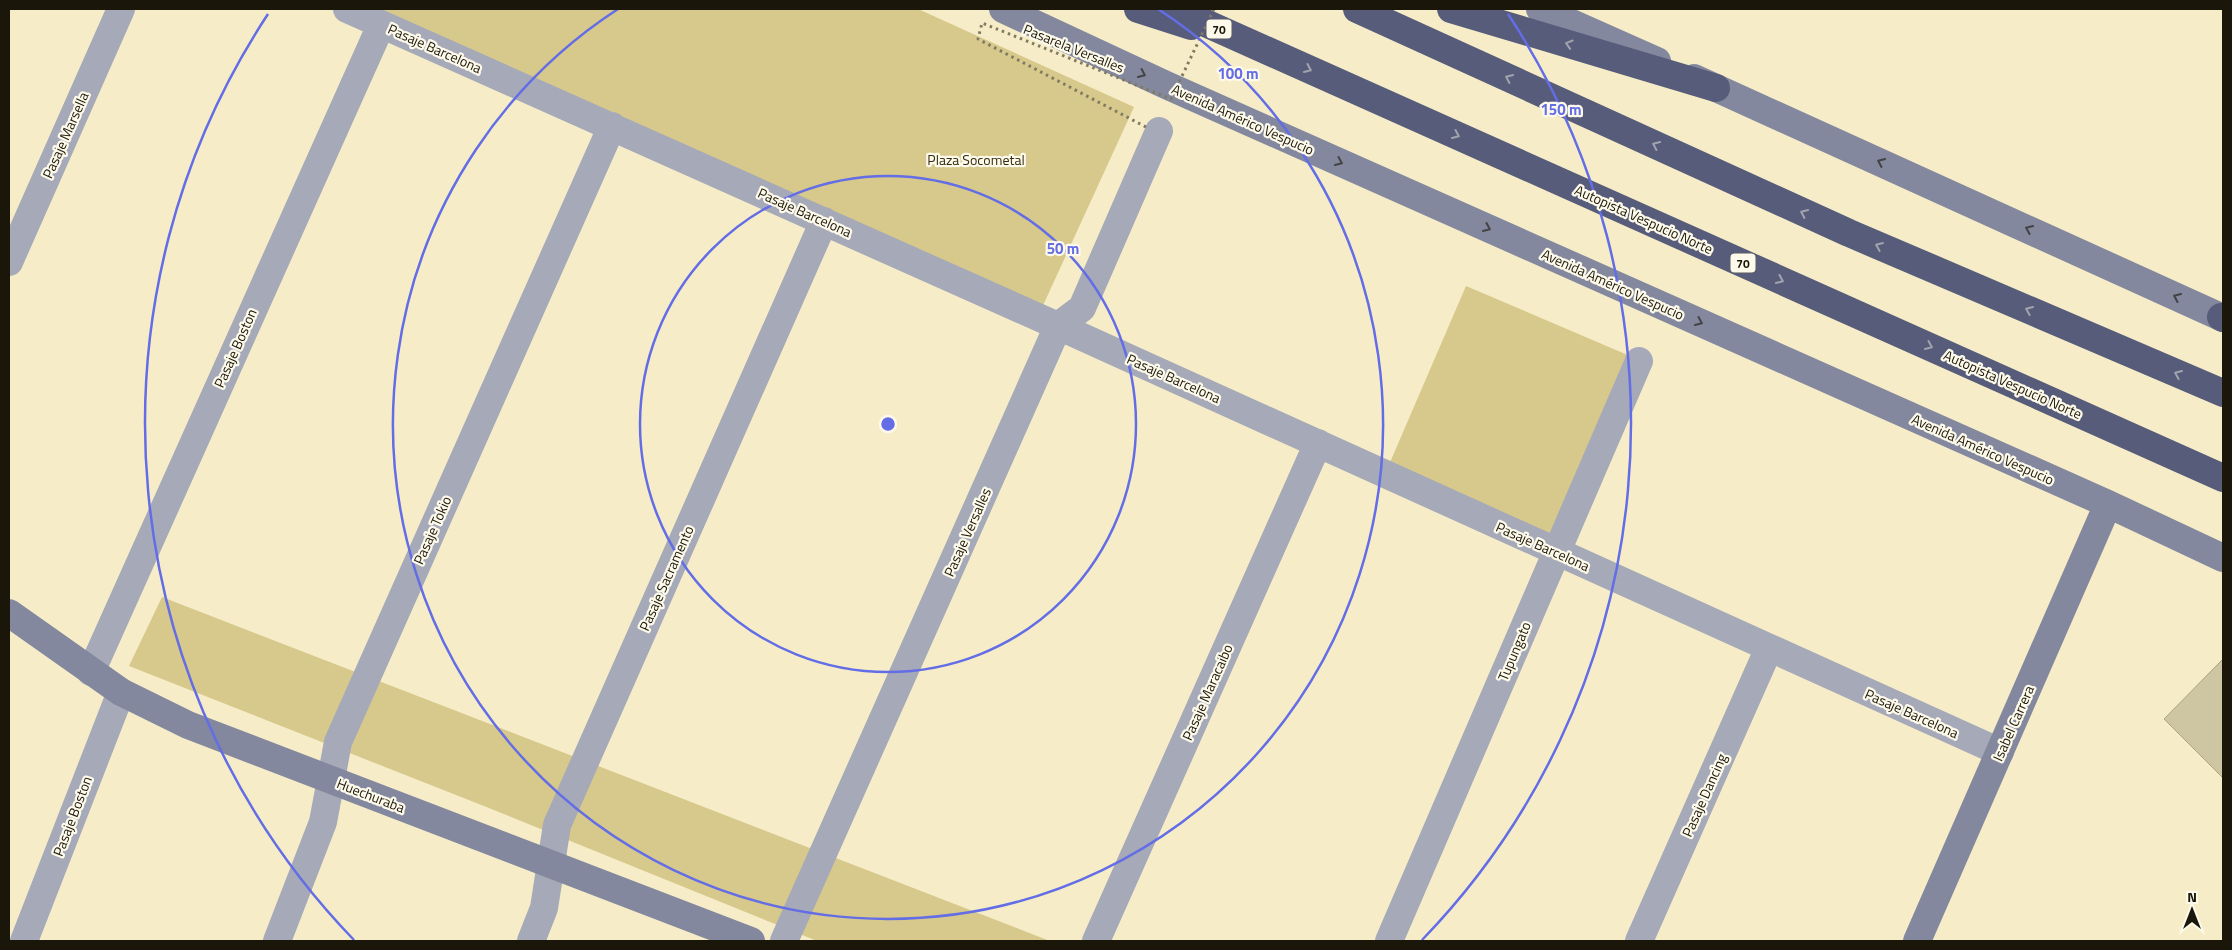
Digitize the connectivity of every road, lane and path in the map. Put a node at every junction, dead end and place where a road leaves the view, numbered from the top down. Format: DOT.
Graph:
graph roads {
  1 [pos="121,9"];
  2 [pos="346,9"];
  3 [pos="1003,9"];
  4 [pos="1138,9"];
  5 [pos="1174,9"];
  6 [pos="1214,9"];
  7 [pos="1357,9"];
  8 [pos="1451,9"];
  9 [pos="1540,9"];
  10 [pos="381,24"];
  11 [pos="1264,49"];
  12 [pos="1716,88"];
  13 [pos="612,126"];
  14 [pos="1153,129"];
  15 [pos="824,221"];
  16 [pos="9,262"];
  17 [pos="2223,317"];
  18 [pos="1058,326"];
  19 [pos="1639,361"];
  20 [pos="2223,393"];
  21 [pos="1318,444"];
  22 [pos="2223,478"];
  23 [pos="2108,504"];
  24 [pos="1557,552"];
  25 [pos="2223,558"];
  26 [pos="9,613"];
  27 [pos="1769,648"];
  28 [pos="90,672"];
  29 [pos="120,692"];
  30 [pos="2000,752"];
  31 [pos="331,780"];
  32 [pos="551,864"];
  33 [pos="24,941"];
  34 [pos="277,941"];
  35 [pos="531,941"];
  36 [pos="751,941"];
  37 [pos="784,941"];
  38 [pos="1096,941"];
  39 [pos="1389,941"];
  40 [pos="1639,941"];
  41 [pos="1918,941"];
  1 -- 16 [label="street, Pasaje Marsella"];
  2 -- 10 [label="street, Pasaje Barcelona"];
  3 -- 23 [label="main road, Avenida Américo Vespucio, one-way"];
  4 -- 11 [label="highway"];
  5 -- 11 [label="highway, Autopista Vespucio Norte / 70"];
  6 -- 14 [label="path, Pasarela Versalles, bridge"];
  20 -- 7 [label="highway, one-way"];
  12 -- 8 [label="highway, one-way"];
  9 -- 12 [label="main road"];
  10 -- 13 [label="street, Pasaje Barcelona"];
  10 -- 28 [label="street, Pasaje Boston"];
  11 -- 22 [label="highway, Autopista Vespucio Norte / 70, one-way"];
  17 -- 12 [label="main road, one-way"];
  13 -- 15 [label="street, Pasaje Barcelona"];
  13 -- 31 [label="street, Pasaje Tokio"];
  14 -- 18 [label="street, Pasaje Versalles"];
  15 -- 18 [label="street, Pasaje Barcelona"];
  15 -- 32 [label="street, Pasaje Sacramento"];
  18 -- 21 [label="street, Pasaje Barcelona"];
  18 -- 37 [label="street, Pasaje Versalles"];
  19 -- 24 [label="street, Tupungato"];
  21 -- 24 [label="street, Pasaje Barcelona"];
  21 -- 38 [label="street, Pasaje Maracaibo"];
  23 -- 25 [label="main road, Avenida Américo Vespucio"];
  23 -- 30 [label="main road, Isabel Carrera"];
  24 -- 27 [label="street, Pasaje Barcelona"];
  24 -- 39 [label="street, Tupungato"];
  26 -- 28 [label="main road, Huechuraba"];
  27 -- 30 [label="street, Pasaje Barcelona"];
  27 -- 40 [label="street, Pasaje Dancing"];
  28 -- 29 [label="main road, Huechuraba"];
  29 -- 31 [label="main road, Huechuraba"];
  29 -- 33 [label="street, Pasaje Boston"];
  30 -- 41 [label="main road, Isabel Carrera"];
  31 -- 32 [label="main road, Huechuraba"];
  31 -- 34 [label="street, Pasaje Tokio"];
  32 -- 35 [label="street, Pasaje Sacramento"];
  32 -- 36 [label="main road, Huechuraba"];
}
